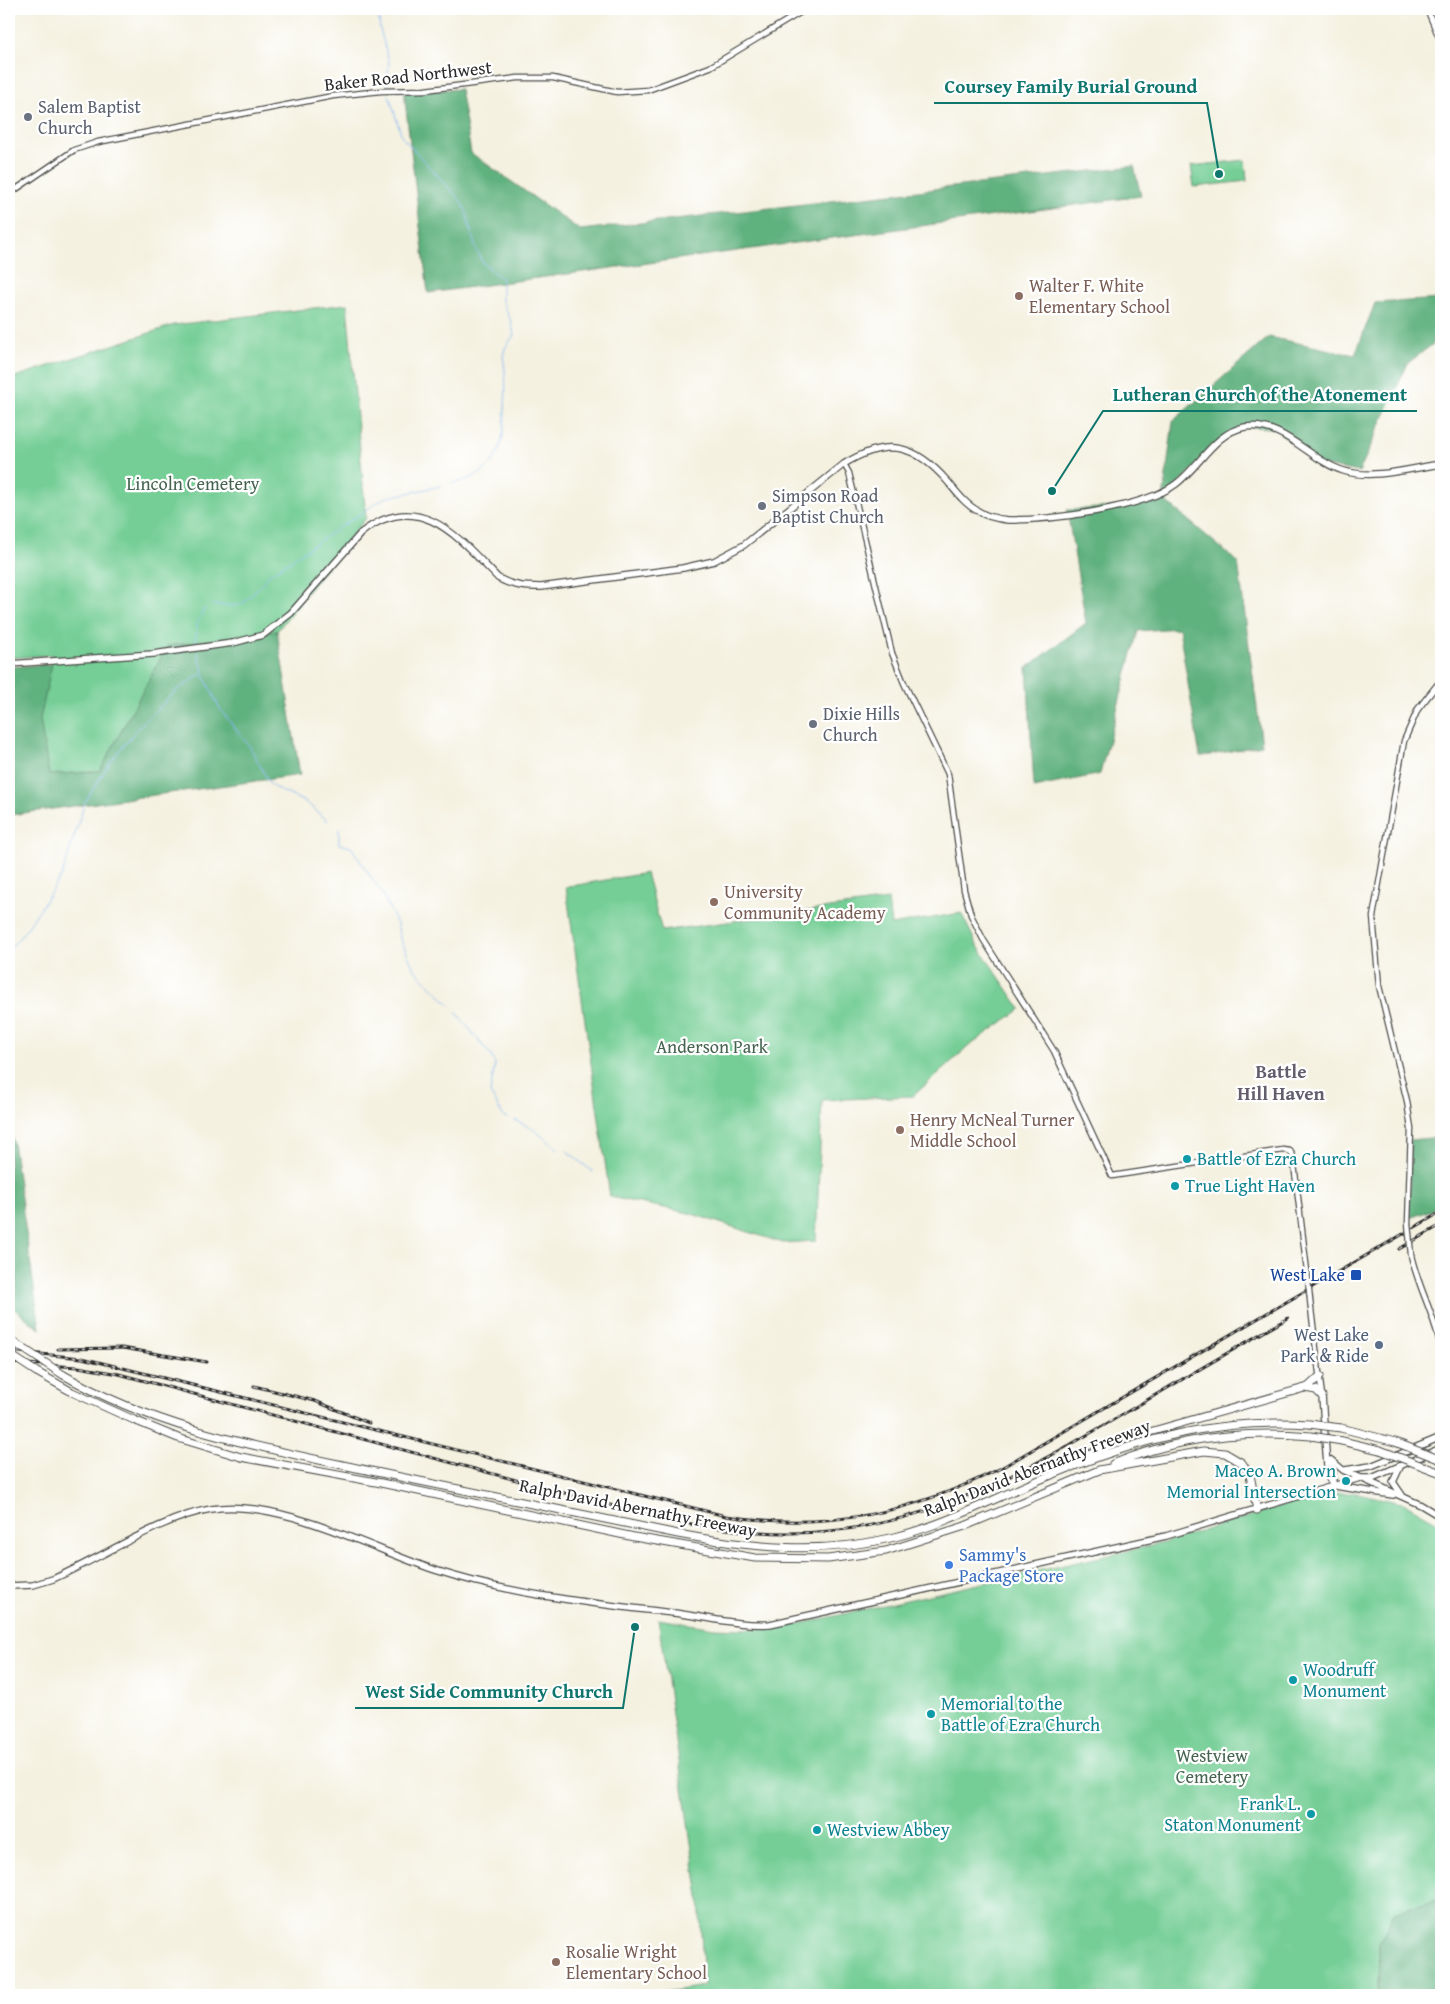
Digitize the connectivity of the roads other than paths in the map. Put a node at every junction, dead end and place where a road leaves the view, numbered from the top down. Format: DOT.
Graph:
graph roads {
  1 [pos="806,9"];
  2 [pos="1427,9"];
  3 [pos="1441,42"];
  4 [pos="9,194"];
  5 [pos="844,464"];
  6 [pos="1441,464"];
  7 [pos="9,664"];
  8 [pos="1441,680"];
  9 [pos="9,1340"];
  10 [pos="1441,1348"];
  11 [pos="9,1354"];
  12 [pos="1320,1376"];
  13 [pos="1303,1388"];
  14 [pos="1322,1396"];
  15 [pos="1441,1439"];
  16 [pos="1328,1449"];
  17 [pos="1439,1450"];
  18 [pos="1331,1460"];
  19 [pos="1441,1460"];
  20 [pos="1400,1467"];
  21 [pos="1099,1470"];
  22 [pos="1343,1470"];
  23 [pos="1441,1473"];
  24 [pos="1048,1476"];
  25 [pos="1360,1478"];
  26 [pos="1333,1486"];
  27 [pos="1404,1496"];
  28 [pos="1258,1510"];
  29 [pos="1441,1517"];
  30 [pos="9,1586"];
  1 -- 4 [label="street, Baker Road Northwest"];
  2 -- 3 [label="street"];
  5 -- 6 [label="main road"];
  5 -- 7 [label="main road"];
  5 -- 12 [label="street, bridge"];
  8 -- 10 [label="street, bridge"];
  9 -- 24 [label="highway, Ralph David Abernathy Freeway, bridge"];
  11 -- 21 [label="highway, Ralph David Abernathy Freeway, bridge"];
  12 -- 13 [label="highway"];
  12 -- 14 [label="street"];
  13 -- 14 [label="highway"];
  13 -- 24 [label="highway"];
  14 -- 16 [label="main road"];
  15 -- 22 [label="main road"];
  15 -- 25 [label="main road"];
  16 -- 18 [label="main road"];
  16 -- 26 [label="main road"];
  17 -- 20 [label="main road"];
  18 -- 22 [label="main road"];
  18 -- 26 [label="main road"];
  19 -- 24 [label="highway, Ralph David Abernathy Freeway, bridge"];
  20 -- 25 [label="main road"];
  20 -- 27 [label="main road"];
  21 -- 23 [label="highway, Ralph David Abernathy Freeway, bridge"];
  21 -- 28 [label="highway"];
  22 -- 25 [label="main road"];
  25 -- 26 [label="main road"];
  25 -- 27 [label="main road"];
  26 -- 27 [label="main road"];
  26 -- 28 [label="main road"];
  27 -- 29 [label="main road"];
  28 -- 30 [label="main road"];
}
